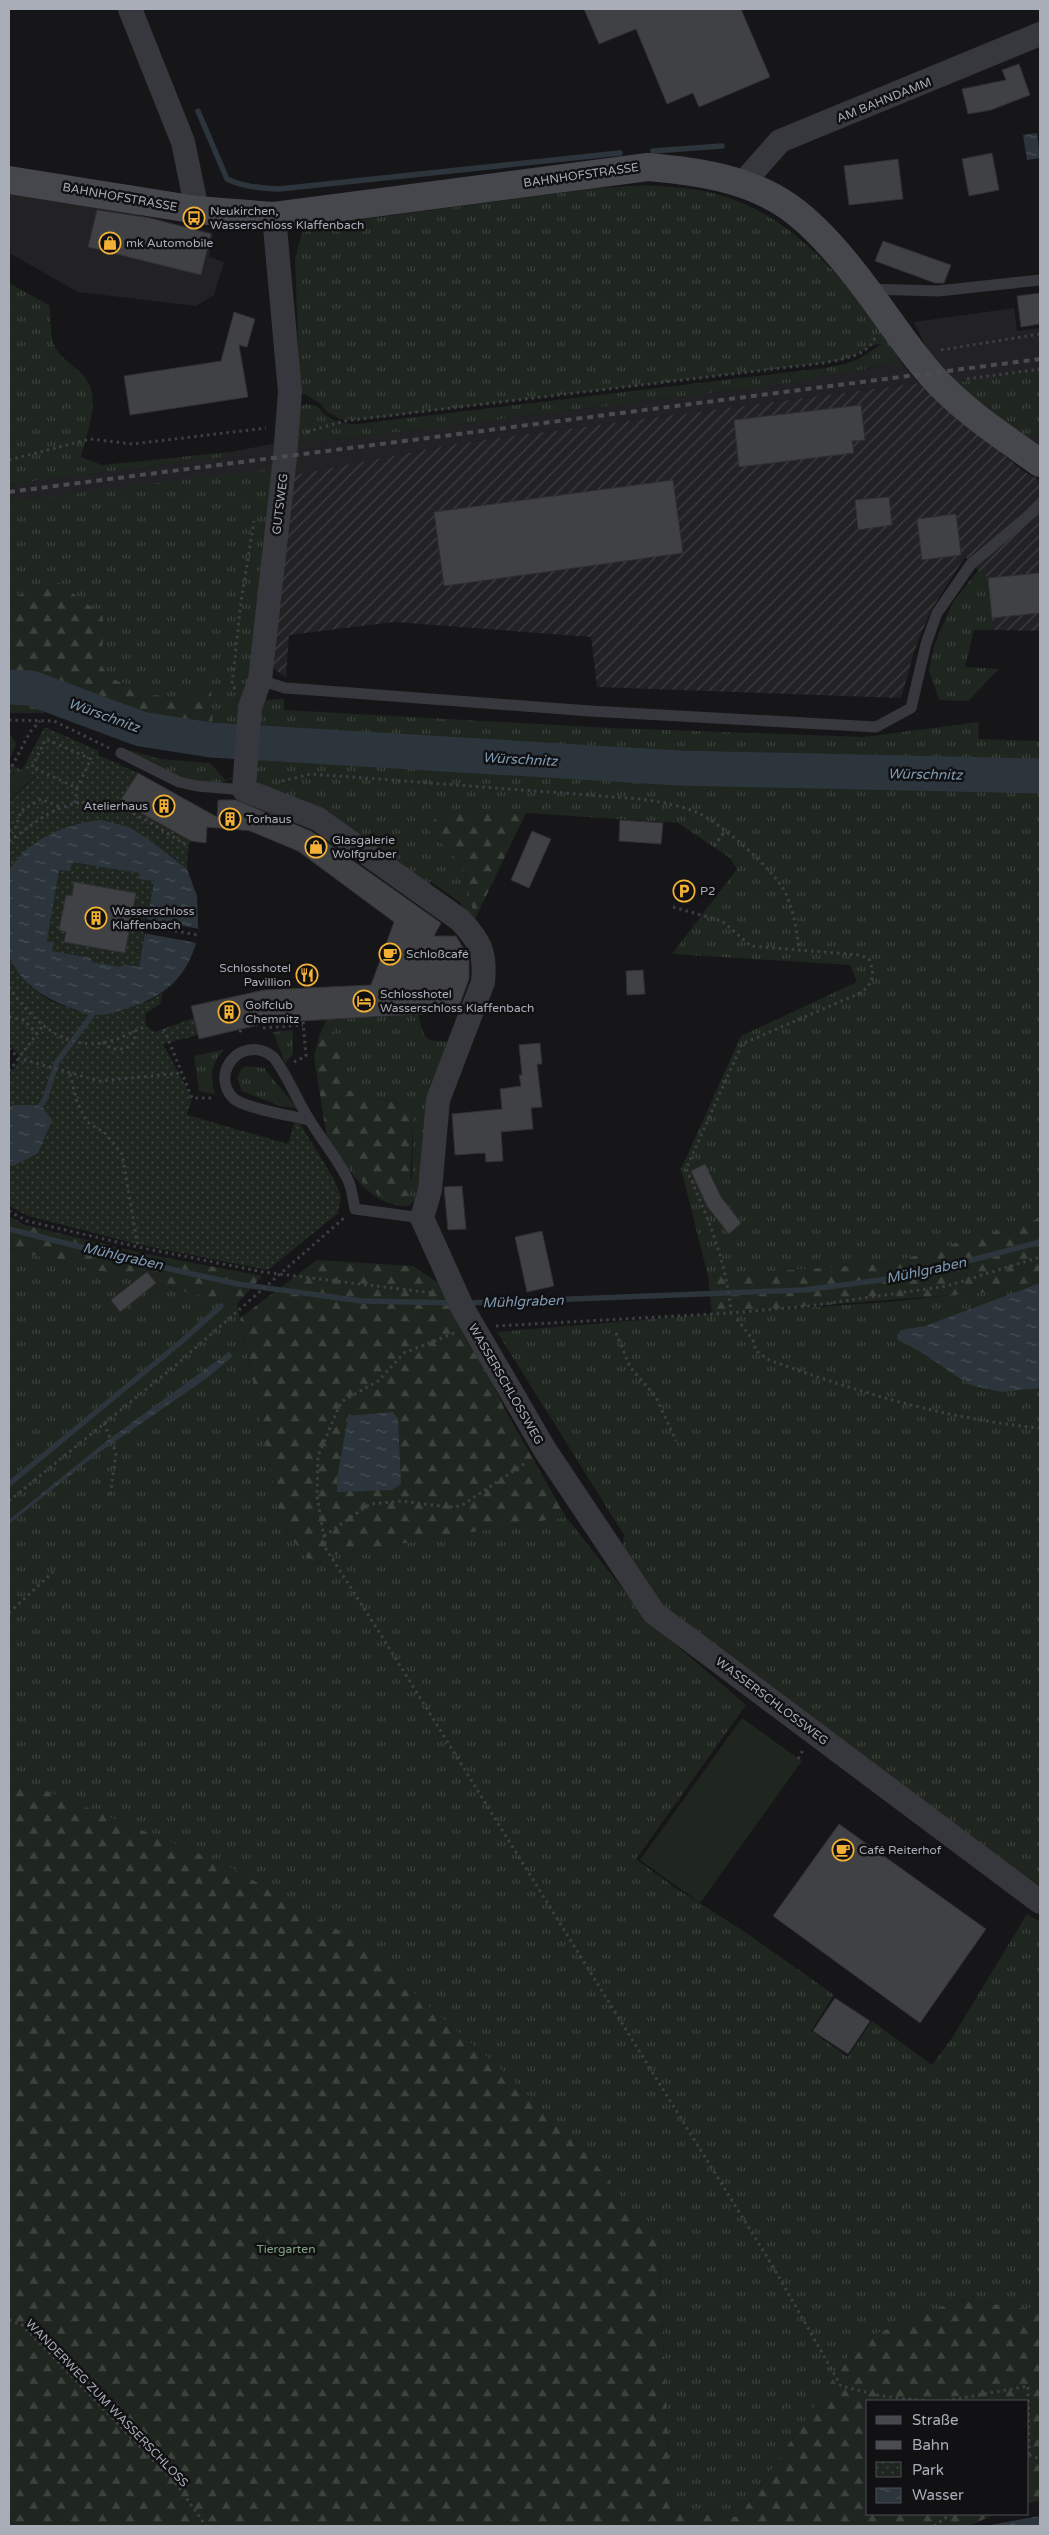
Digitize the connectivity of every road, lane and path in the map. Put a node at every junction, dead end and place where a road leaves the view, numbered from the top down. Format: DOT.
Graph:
graph roads {
  1 [pos="130,9"];
  2 [pos="1040,34"];
  3 [pos="9,180"];
  4 [pos="742,184"];
  5 [pos="197,210"];
  6 [pos="274,216"];
  7 [pos="1040,280"];
  8 [pos="867,289"];
  9 [pos="888,321"];
  10 [pos="1040,334"];
  11 [pos="913,353"];
  12 [pos="1040,369"];
  13 [pos="938,383"];
  14 [pos="288,431"];
  15 [pos="9,460"];
  16 [pos="1040,463"];
  17 [pos="280,502"];
  18 [pos="1040,506"];
  19 [pos="260,680"];
  20 [pos="250,707"];
  21 [pos="9,720"];
  22 [pos="40,720"];
  23 [pos="121,754"];
  24 [pos="9,772"];
  25 [pos="249,785"];
  26 [pos="77,788"];
  27 [pos="75,803"];
  28 [pos="62,807"];
  29 [pos="9,831"];
  30 [pos="725,831"];
  31 [pos="9,841"];
  32 [pos="188,846"];
  33 [pos="714,846"];
  34 [pos="673,907"];
  35 [pos="130,923"];
  36 [pos="198,935"];
  37 [pos="799,950"];
  38 [pos="9,987"];
  39 [pos="9,1017"];
  40 [pos="146,1026"];
  41 [pos="42,1027"];
  42 [pos="263,1028"];
  43 [pos="164,1029"];
  44 [pos="133,1031"];
  45 [pos="37,1034"];
  46 [pos="103,1042"];
  47 [pos="9,1048"];
  48 [pos="18,1058"];
  49 [pos="280,1069"];
  50 [pos="9,1071"];
  51 [pos="182,1073"];
  52 [pos="70,1074"];
  53 [pos="233,1098"];
  54 [pos="309,1120"];
  55 [pos="355,1209"];
  56 [pos="9,1211"];
  57 [pos="422,1218"];
  58 [pos="138,1247"];
  59 [pos="1040,1257"];
  60 [pos="278,1274"];
  61 [pos="465,1311"];
  62 [pos="731,1313"];
  63 [pos="737,1318"];
  64 [pos="616,1333"];
  65 [pos="104,1423"];
  66 [pos="1040,1428"];
  67 [pos="676,1441"];
  68 [pos="545,1450"];
  69 [pos="110,1498"];
  70 [pos="9,1502"];
  71 [pos="324,1536"];
  72 [pos="53,1572"];
  73 [pos="9,1613"];
  74 [pos="1040,1902"];
  75 [pos="9,2320"];
  76 [pos="919,2400"];
  77 [pos="951,2400"];
  78 [pos="1028,2400"];
  79 [pos="950,2515"];
  80 [pos="206,2526"];
  81 [pos="934,2526"];
  1 -- 5 [label="street"];
  2 -- 4 [label="street, AM BAHNDAMM"];
  3 -- 5 [label="main road, BAHNHOFSTRASSE"];
  4 -- 6 [label="main road, BAHNHOFSTRASSE"];
  4 -- 8 [label="main road, BAHNHOFSTRASSE"];
  5 -- 6 [label="main road, BAHNHOFSTRASSE"];
  6 -- 14 [label="street, GUTSWEG"];
  7 -- 8 [label="lane"];
  8 -- 9 [label="main road, BAHNHOFSTRASSE"];
  9 -- 11 [label="main road, BAHNHOFSTRASSE"];
  9 -- 14 [label="path"];
  10 -- 11 [label="path"];
  11 -- 13 [label="main road, BAHNHOFSTRASSE"];
  12 -- 13 [label="path"];
  13 -- 16 [label="main road, BAHNHOFSTRASSE"];
  14 -- 15 [label="path"];
  14 -- 17 [label="street, GUTSWEG"];
  17 -- 19 [label="street, GUTSWEG"];
  17 -- 20 [label="path"];
  18 -- 19 [label="lane"];
  19 -- 20 [label="street, GUTSWEG"];
  20 -- 25 [label="street, GUTSWEG"];
  21 -- 22 [label="path"];
  22 -- 23 [label="path"];
  22 -- 24 [label="path"];
  23 -- 25 [label="lane"];
  25 -- 30 [label="path"];
  25 -- 57 [label="street"];
  26 -- 26 [label="path"];
  26 -- 27 [label="path"];
  27 -- 28 [label="path"];
  27 -- 32 [label="path"];
  28 -- 29 [label="path"];
  28 -- 31 [label="path"];
  30 -- 33 [label="path"];
  30 -- 37 [label="path"];
  34 -- 37 [label="path"];
  35 -- 36 [label="path"];
  37 -- 62 [label="path"];
  38 -- 41 [label="path"];
  39 -- 45 [label="path"];
  40 -- 44 [label="path"];
  41 -- 45 [label="path"];
  41 -- 46 [label="path"];
  42 -- 49 [label="path"];
  43 -- 51 [label="path"];
  44 -- 46 [label="path"];
  44 -- 46 [label="path"];
  45 -- 48 [label="path"];
  47 -- 48 [label="path"];
  48 -- 50 [label="path"];
  48 -- 52 [label="path"];
  49 -- 53 [label="lane"];
  49 -- 54 [label="lane"];
  51 -- 52 [label="path"];
  51 -- 53 [label="path"];
  52 -- 58 [label="path"];
  53 -- 54 [label="lane"];
  54 -- 55 [label="lane"];
  55 -- 57 [label="lane"];
  55 -- 60 [label="path"];
  56 -- 58 [label="path"];
  57 -- 61 [label="street, WASSERSCHLOSSWEG"];
  58 -- 60 [label="path"];
  59 -- 62 [label="path"];
  60 -- 61 [label="path"];
  60 -- 65 [label="path"];
  61 -- 62 [label="path"];
  61 -- 68 [label="street, WASSERSCHLOSSWEG"];
  61 -- 71 [label="path"];
  63 -- 66 [label="path"];
  64 -- 67 [label="path"];
  65 -- 69 [label="path"];
  65 -- 70 [label="path"];
  68 -- 71 [label="path"];
  68 -- 74 [label="street, WASSERSCHLOSSWEG"];
  71 -- 76 [label="path"];
  72 -- 73 [label="path"];
  75 -- 80 [label="path, WANDERWEG ZUM WASSERSCHLOSS"];
  77 -- 78 [label="path"];
  79 -- 81 [label="path"];
}
